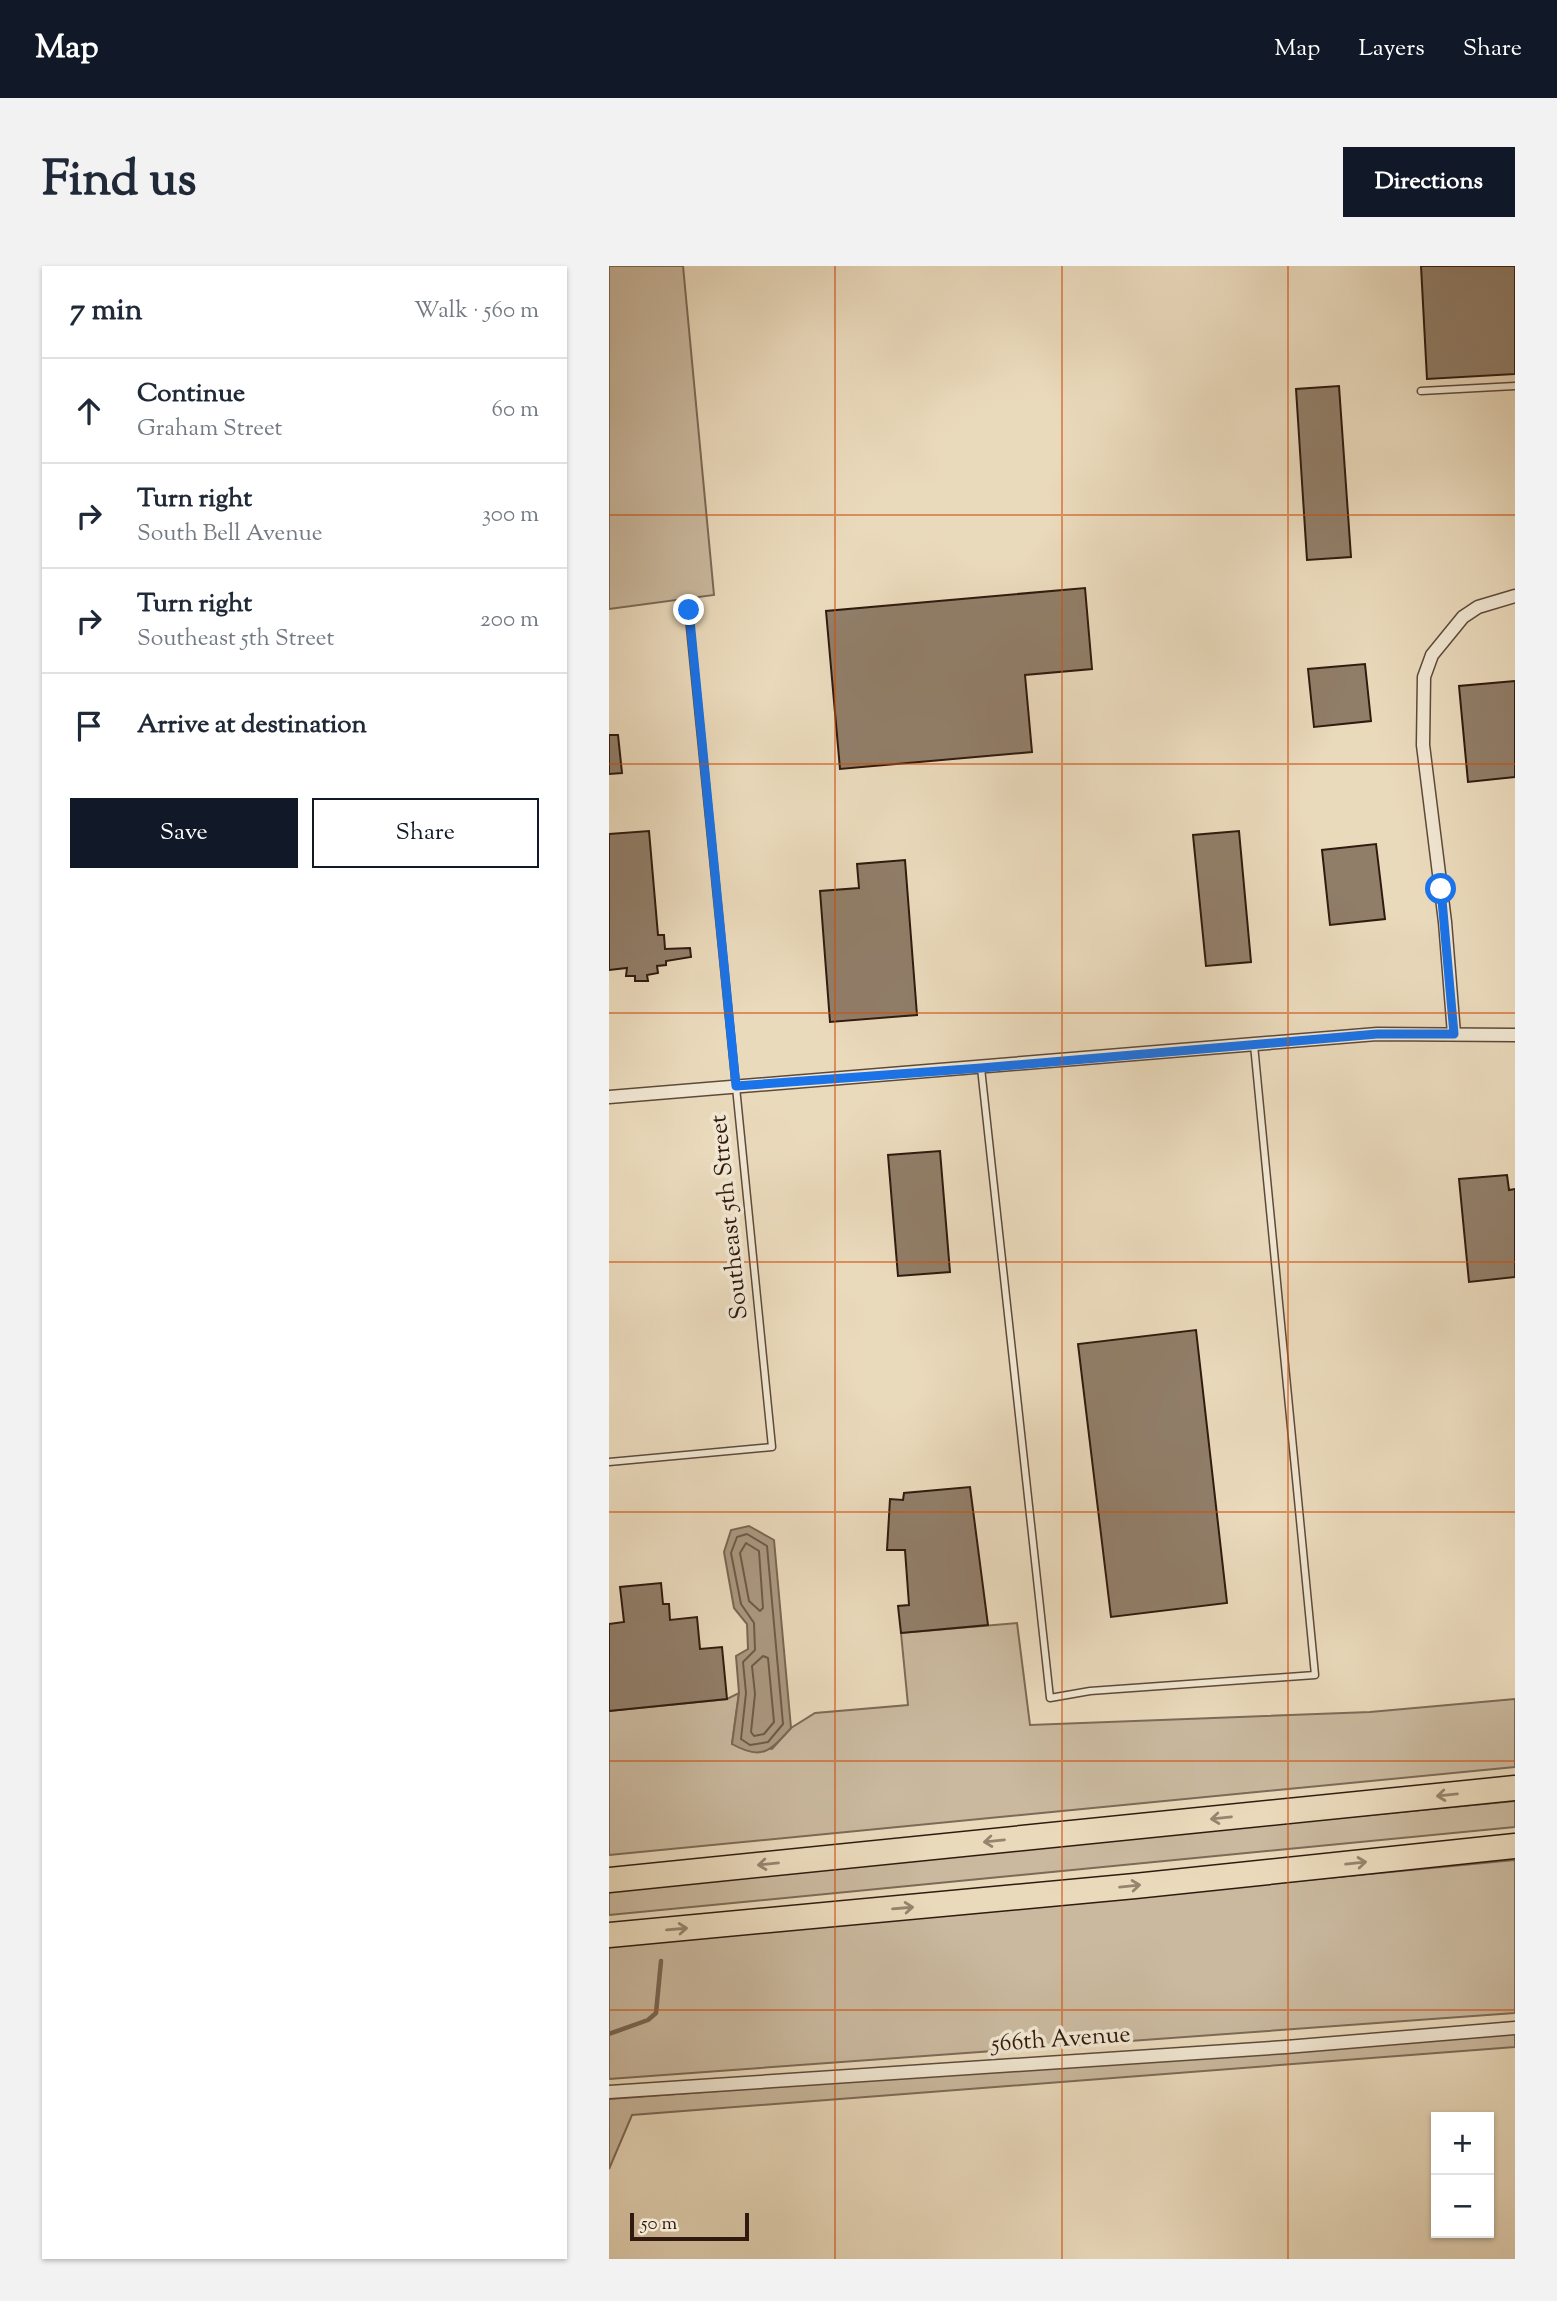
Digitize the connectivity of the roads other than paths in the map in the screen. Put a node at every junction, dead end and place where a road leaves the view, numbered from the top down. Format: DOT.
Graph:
graph roads {
  1 [pos="1515,386"];
  2 [pos="1421,391"];
  3 [pos="1515,596"];
  4 [pos="688,607"];
  5 [pos="1454,1034"];
  6 [pos="1515,1035"];
  7 [pos="1254,1045"];
  8 [pos="981,1068"];
  9 [pos="736,1086"];
  10 [pos="609,1097"];
  11 [pos="609,1462"];
  12 [pos="1515,1788"];
  13 [pos="1515,1846"];
  14 [pos="609,1880"];
  15 [pos="609,1935"];
  16 [pos="1515,2028"];
  17 [pos="609,2092"];
  1 -- 2 [label="lane"];
  3 -- 5 [label="street"];
  4 -- 9 [label="lane, Southeast 5th Street"];
  5 -- 6 [label="street"];
  5 -- 7 [label="street"];
  7 -- 8 [label="street"];
  7 -- 8 [label="lane"];
  8 -- 9 [label="street"];
  9 -- 10 [label="street"];
  9 -- 11 [label="lane, Southeast 5th Street"];
  12 -- 14 [label="highway, one-way"];
  15 -- 13 [label="highway, one-way"];
  16 -- 17 [label="street, 566th Avenue"];
}
